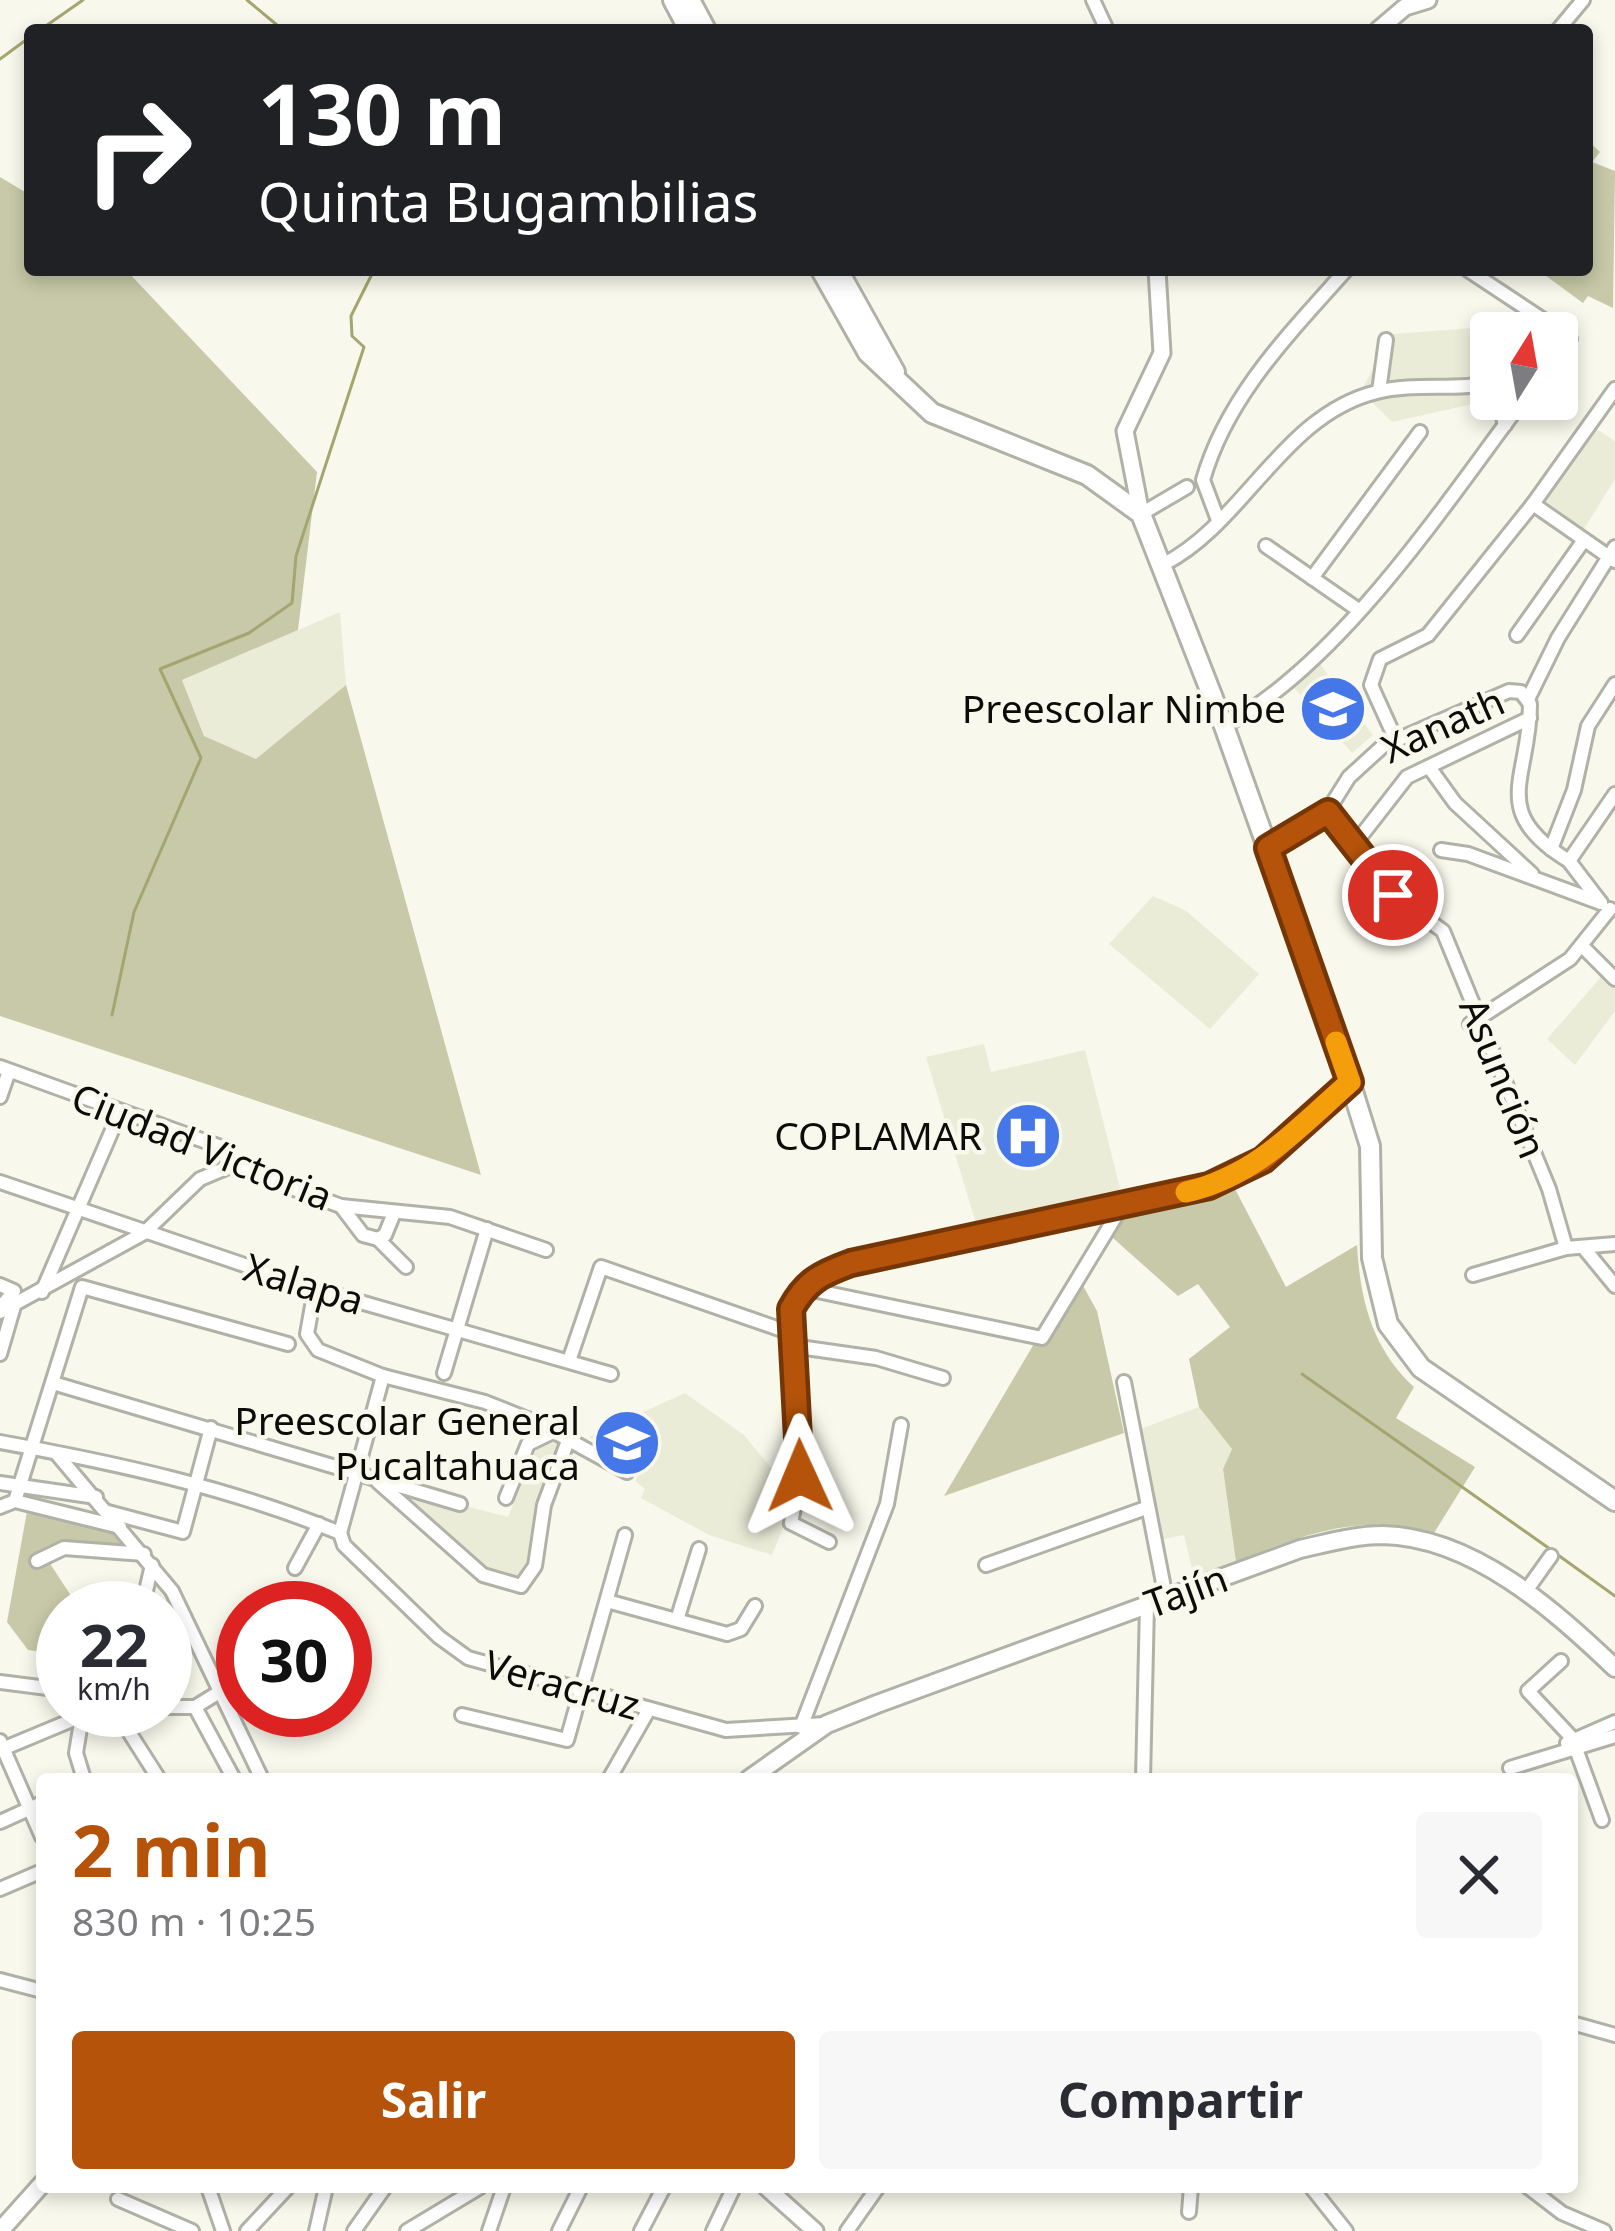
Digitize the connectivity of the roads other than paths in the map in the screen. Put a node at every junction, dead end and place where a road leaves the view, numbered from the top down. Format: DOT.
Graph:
graph roads {
  1 [pos="1428,0"];
  2 [pos="1583,0"];
  3 [pos="1385,24"];
  4 [pos="1563,24"];
  5 [pos="824,276"];
  6 [pos="841,276"];
  7 [pos="1157,276"];
  8 [pos="1341,276"];
  9 [pos="1477,276"];
  10 [pos="1531,312"];
  11 [pos="1386,340"];
  12 [pos="1470,388"];
  13 [pos="1615,389"];
  14 [pos="908,391"];
  15 [pos="1378,391"];
  16 [pos="1504,420"];
  17 [pos="1509,420"];
  18 [pos="1505,425"];
  19 [pos="1420,431"];
  20 [pos="1187,487"];
  21 [pos="1533,504"];
  22 [pos="1141,514"];
  23 [pos="1219,520"];
  24 [pos="1584,540"];
  25 [pos="1266,546"];
  26 [pos="1613,555"];
  27 [pos="1164,564"];
  28 [pos="1312,578"];
  29 [pos="1357,610"];
  30 [pos="1516,635"];
  31 [pos="1615,684"];
  32 [pos="1529,698"];
  33 [pos="1530,718"];
  34 [pos="1224,726"];
  35 [pos="1395,738"];
  36 [pos="1429,767"];
  37 [pos="1615,794"];
  38 [pos="1328,812"];
  39 [pos="1354,845"];
  40 [pos="1268,848"];
  41 [pos="1441,850"];
  42 [pos="1551,850"];
  43 [pos="1569,861"];
  44 [pos="1544,881"];
  45 [pos="1609,907"];
  46 [pos="1583,947"];
  47 [pos="1615,979"];
  48 [pos="1474,1022"];
  49 [pos="4,1069"];
  50 [pos="1350,1082"];
  51 [pos="0,1097"];
  52 [pos="120,1112"];
  53 [pos="231,1166"];
  54 [pos="0,1182"];
  55 [pos="341,1205"];
  56 [pos="1122,1205"];
  57 [pos="80,1209"];
  58 [pos="394,1213"];
  59 [pos="487,1229"];
  60 [pos="144,1233"];
  61 [pos="378,1239"];
  62 [pos="1615,1244"];
  63 [pos="1582,1247"];
  64 [pos="1566,1248"];
  65 [pos="546,1250"];
  66 [pos="406,1267"];
  67 [pos="1473,1275"];
  68 [pos="0,1285"];
  69 [pos="1615,1286"];
  70 [pos="802,1288"];
  71 [pos="315,1289"];
  72 [pos="41,1293"];
  73 [pos="5,1309"];
  74 [pos="458,1332"];
  75 [pos="791,1340"];
  76 [pos="288,1344"];
  77 [pos="0,1354"];
  78 [pos="569,1361"];
  79 [pos="444,1373"];
  80 [pos="611,1374"];
  81 [pos="382,1376"];
  82 [pos="943,1378"];
  83 [pos="1124,1382"];
  84 [pos="53,1383"];
  85 [pos="901,1425"];
  86 [pos="211,1428"];
  87 [pos="563,1435"];
  88 [pos="0,1442"];
  89 [pos="32,1448"];
  90 [pos="56,1453"];
  91 [pos="627,1472"];
  92 [pos="357,1473"];
  93 [pos="376,1479"];
  94 [pos="0,1484"];
  95 [pos="195,1484"];
  96 [pos="19,1486"];
  97 [pos="97,1497"];
  98 [pos="506,1498"];
  99 [pos="15,1501"];
  100 [pos="1615,1501"];
  101 [pos="460,1504"];
  102 [pos="0,1507"];
  103 [pos="1146,1508"];
  104 [pos="107,1512"];
  105 [pos="319,1524"];
  106 [pos="120,1527"];
  107 [pos="340,1533"];
  108 [pos="625,1535"];
  109 [pos="829,1542"];
  110 [pos="699,1549"];
  111 [pos="1551,1556"];
  112 [pos="148,1559"];
  113 [pos="37,1561"];
  114 [pos="986,1565"];
  115 [pos="295,1568"];
  116 [pos="145,1581"];
  117 [pos="1526,1591"];
  118 [pos="1166,1598"];
  119 [pos="607,1601"];
  120 [pos="1147,1605"];
  121 [pos="755,1606"];
  122 [pos="677,1620"];
  123 [pos="1561,1661"];
  124 [pos="0,1668"];
  125 [pos="1615,1668"];
  126 [pos="216,1681"];
  127 [pos="0,1682"];
  128 [pos="22,1684"];
  129 [pos="36,1686"];
  130 [pos="580,1691"];
  131 [pos="216,1694"];
  132 [pos="195,1707"];
  133 [pos="649,1711"];
  134 [pos="462,1715"];
  135 [pos="826,1724"];
  136 [pos="802,1727"];
  137 [pos="1615,1728"];
  138 [pos="36,1733"];
  139 [pos="79,1737"];
  140 [pos="132,1737"];
  141 [pos="242,1737"];
  142 [pos="1575,1743"];
  143 [pos="1,1746"];
  144 [pos="1510,1768"];
  145 [pos="82,1773"];
  146 [pos="155,1773"];
  147 [pos="231,1773"];
  148 [pos="258,1773"];
  149 [pos="613,1773"];
  150 [pos="757,1773"];
  151 [pos="1143,1773"];
  152 [pos="36,1806"];
  153 [pos="1602,1820"];
  154 [pos="0,1822"];
  155 [pos="36,1873"];
  156 [pos="0,1888"];
  157 [pos="0,1980"];
  158 [pos="36,1989"];
  159 [pos="1578,2025"];
  160 [pos="1615,2036"];
  161 [pos="36,2191"];
  162 [pos="210,2193"];
  163 [pos="280,2193"];
  164 [pos="325,2193"];
  165 [pos="381,2193"];
  166 [pos="470,2193"];
  167 [pos="502,2193"];
  168 [pos="578,2193"];
  169 [pos="661,2193"];
  170 [pos="731,2193"];
  171 [pos="773,2193"];
  172 [pos="874,2193"];
  173 [pos="1191,2193"];
  174 [pos="1316,2193"];
  175 [pos="1536,2193"];
  176 [pos="118,2199"];
  177 [pos="1189,2212"];
  178 [pos="163,2216"];
  179 [pos="0,2231"];
  180 [pos="154,2231"];
  181 [pos="192,2231"];
  182 [pos="223,2231"];
  183 [pos="247,2231"];
  184 [pos="316,2231"];
  185 [pos="354,2231"];
  186 [pos="407,2231"];
  187 [pos="489,2231"];
  188 [pos="560,2231"];
  189 [pos="641,2231"];
  190 [pos="713,2231"];
  191 [pos="815,2231"];
  192 [pos="847,2231"];
  193 [pos="1346,2231"];
  194 [pos="1604,2231"];
  1 -- 3 [label="street"];
  2 -- 4 [label="street"];
  5 -- 14 [label="main road"];
  6 -- 14 [label="main road"];
  7 -- 22 [label="street"];
  8 -- 23 [label="street"];
  9 -- 10 [label="street"];
  11 -- 15 [label="street"];
  12 -- 15 [label="street"];
  13 -- 21 [label="street"];
  14 -- 22 [label="main road"];
  15 -- 23 [label="street"];
  16 -- 18 [label="street"];
  17 -- 18 [label="street"];
  18 -- 29 [label="street"];
  19 -- 28 [label="street"];
  20 -- 22 [label="street"];
  21 -- 24 [label="street"];
  21 -- 35 [label="street"];
  22 -- 27 [label="main road"];
  23 -- 27 [label="street"];
  24 -- 26 [label="street"];
  24 -- 30 [label="street"];
  25 -- 28 [label="street"];
  26 -- 32 [label="street"];
  27 -- 34 [label="main road"];
  28 -- 29 [label="street"];
  29 -- 34 [label="street"];
  31 -- 42 [label="street"];
  32 -- 33 [label="street, Xanath"];
  32 -- 35 [label="street, Xanath"];
  33 -- 36 [label="street"];
  33 -- 42 [label="street, Xanath"];
  34 -- 40 [label="main road"];
  35 -- 38 [label="street, Xanath"];
  36 -- 39 [label="street"];
  36 -- 44 [label="street"];
  37 -- 43 [label="street"];
  38 -- 39 [label="street, Asunción"];
  38 -- 40 [label="street, Xanath"];
  39 -- 48 [label="street, Asunción"];
  40 -- 50 [label="main road"];
  41 -- 44 [label="street"];
  42 -- 43 [label="street, Xanath"];
  43 -- 45 [label="street"];
  44 -- 45 [label="street"];
  45 -- 46 [label="street"];
  46 -- 47 [label="street"];
  46 -- 48 [label="street"];
  48 -- 64 [label="street, Asunción"];
  49 -- 51 [label="street"];
  49 -- 52 [label="street, Ciudad Victoria"];
  50 -- 56 [label="street"];
  50 -- 100 [label="main road"];
  52 -- 53 [label="street, Ciudad Victoria"];
  52 -- 57 [label="street"];
  53 -- 55 [label="street, Ciudad Victoria"];
  53 -- 60 [label="street"];
  54 -- 57 [label="street, Xalapa"];
  55 -- 58 [label="street, Ciudad Victoria"];
  55 -- 61 [label="street"];
  56 -- 70 [label="street"];
  56 -- 70 [label="street"];
  57 -- 60 [label="street, Xalapa"];
  57 -- 72 [label="street"];
  58 -- 59 [label="street, Ciudad Victoria"];
  58 -- 61 [label="street"];
  59 -- 65 [label="street, Ciudad Victoria"];
  59 -- 74 [label="street"];
  60 -- 71 [label="street, Xalapa"];
  60 -- 72 [label="street"];
  61 -- 66 [label="street"];
  62 -- 63 [label="street"];
  63 -- 64 [label="street"];
  63 -- 69 [label="street"];
  64 -- 67 [label="street"];
  68 -- 73 [label="street"];
  70 -- 75 [label="street"];
  71 -- 74 [label="street, Xalapa"];
  71 -- 81 [label="street"];
  72 -- 73 [label="street"];
  73 -- 77 [label="street"];
  74 -- 78 [label="street, Xalapa"];
  74 -- 79 [label="street"];
  75 -- 78 [label="street"];
  75 -- 82 [label="street"];
  75 -- 109 [label="street"];
  76 -- 84 [label="street"];
  78 -- 80 [label="street, Xalapa"];
  81 -- 87 [label="street"];
  81 -- 92 [label="street"];
  83 -- 103 [label="street"];
  84 -- 86 [label="street"];
  84 -- 89 [label="street"];
  85 -- 136 [label="street"];
  86 -- 92 [label="street"];
  86 -- 95 [label="street"];
  87 -- 91 [label="street"];
  87 -- 93 [label="street"];
  87 -- 98 [label="street"];
  88 -- 89 [label="street, Veracruz"];
  89 -- 90 [label="street, Veracruz"];
  89 -- 96 [label="street"];
  90 -- 95 [label="street, Veracruz"];
  90 -- 97 [label="street"];
  92 -- 93 [label="street"];
  92 -- 107 [label="street"];
  93 -- 101 [label="street"];
  94 -- 96 [label="street"];
  95 -- 104 [label="street"];
  95 -- 105 [label="street, Veracruz"];
  96 -- 97 [label="street"];
  96 -- 99 [label="street"];
  97 -- 104 [label="street"];
  99 -- 102 [label="street"];
  99 -- 106 [label="street"];
  103 -- 114 [label="street"];
  103 -- 118 [label="street"];
  104 -- 106 [label="street"];
  105 -- 107 [label="street, Veracruz"];
  105 -- 115 [label="street"];
  106 -- 112 [label="street"];
  107 -- 130 [label="street, Veracruz"];
  108 -- 119 [label="street"];
  110 -- 122 [label="street"];
  111 -- 117 [label="street"];
  112 -- 113 [label="street"];
  112 -- 116 [label="street"];
  112 -- 126 [label="street"];
  117 -- 118 [label="main road, Tajín"];
  117 -- 125 [label="main road, Tajín"];
  118 -- 120 [label="main road, Tajín"];
  119 -- 122 [label="street"];
  119 -- 130 [label="street"];
  120 -- 135 [label="main road, Tajín"];
  120 -- 151 [label="street"];
  121 -- 122 [label="street"];
  123 -- 142 [label="street"];
  124 -- 128 [label="street"];
  127 -- 128 [label="street"];
  128 -- 129 [label="street"];
  130 -- 133 [label="street, Veracruz"];
  130 -- 134 [label="street"];
  131 -- 132 [label="street"];
  132 -- 147 [label="street"];
  133 -- 136 [label="street, Veracruz"];
  133 -- 149 [label="street"];
  135 -- 136 [label="street, Veracruz"];
  135 -- 150 [label="main road, Tajín"];
  137 -- 142 [label="street"];
  138 -- 143 [label="street"];
  139 -- 145 [label="street"];
  140 -- 146 [label="street"];
  141 -- 148 [label="street"];
  142 -- 144 [label="street"];
  142 -- 153 [label="street"];
  143 -- 152 [label="street"];
  152 -- 154 [label="street"];
  155 -- 156 [label="street"];
  157 -- 158 [label="street"];
  159 -- 160 [label="street"];
  161 -- 179 [label="main road"];
  162 -- 182 [label="street"];
  163 -- 183 [label="street"];
  164 -- 184 [label="street"];
  165 -- 185 [label="street"];
  166 -- 186 [label="street"];
  167 -- 187 [label="street"];
  168 -- 188 [label="street"];
  169 -- 189 [label="street"];
  170 -- 190 [label="street"];
  171 -- 191 [label="street"];
  172 -- 192 [label="street"];
  173 -- 177 [label="street"];
  174 -- 193 [label="street"];
  175 -- 194 [label="street"];
  176 -- 178 [label="street"];
  178 -- 180 [label="street"];
  178 -- 181 [label="street"];
}
